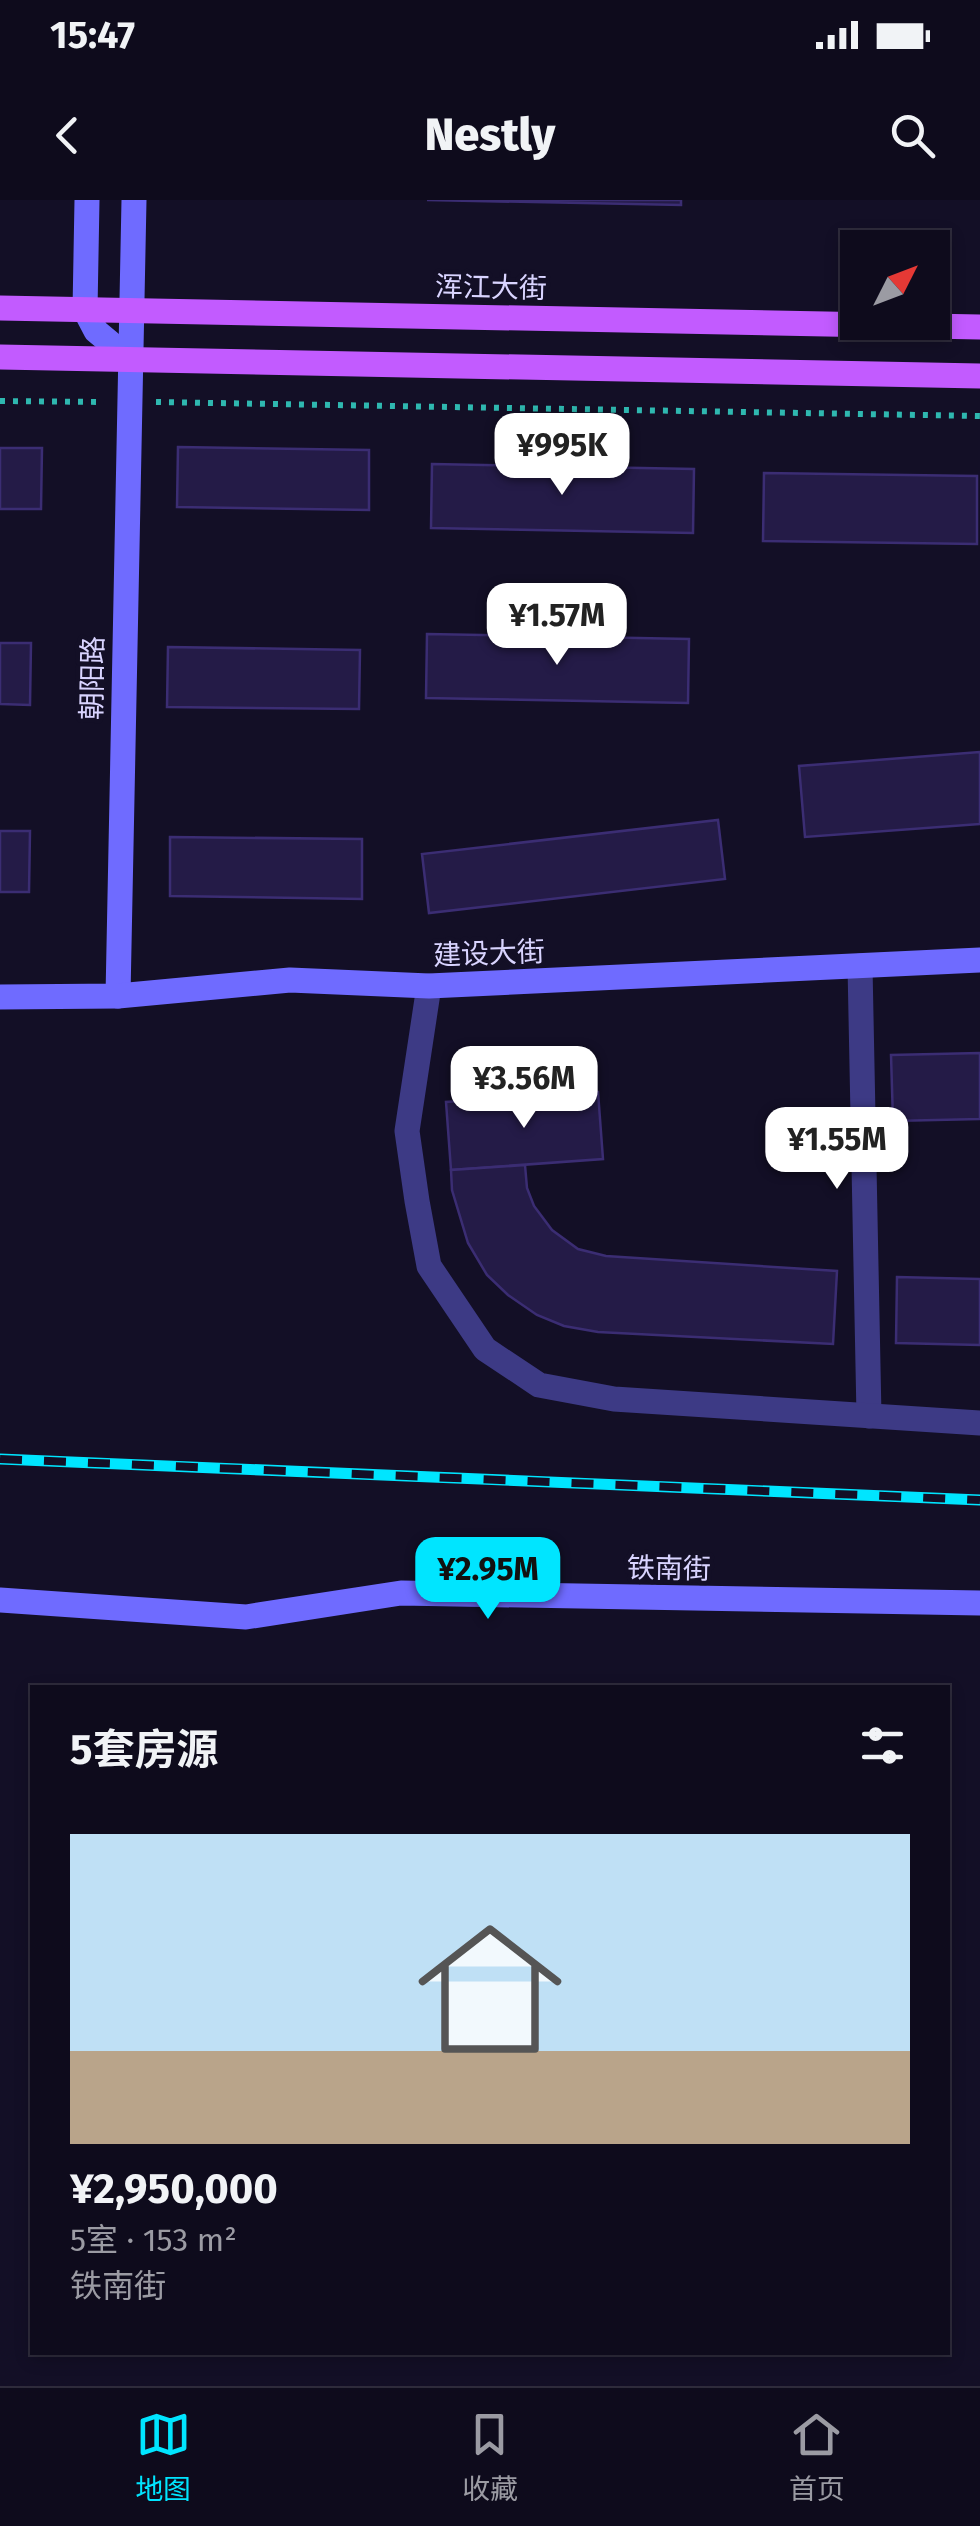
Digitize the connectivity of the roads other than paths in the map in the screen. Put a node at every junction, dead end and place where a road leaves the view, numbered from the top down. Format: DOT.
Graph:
graph roads {
  1 [pos="87,200"];
  2 [pos="134,200"];
  3 [pos="0,308"];
  4 [pos="84,310"];
  5 [pos="132,310"];
  6 [pos="980,327"];
  7 [pos="0,357"];
  8 [pos="132,361"];
  9 [pos="980,376"];
  10 [pos="980,960"];
  11 [pos="860,966"];
  12 [pos="429,986"];
  13 [pos="118,996"];
  14 [pos="0,997"];
  15 [pos="870,1416"];
  16 [pos="980,1423"];
  17 [pos="0,1600"];
  18 [pos="980,1603"];
  1 -- 4 [label="street"];
  2 -- 5 [label="street, 朝阳路"];
  3 -- 4 [label="main road, 浑江大街"];
  4 -- 5 [label="main road, 浑江大街"];
  4 -- 8 [label="street"];
  5 -- 6 [label="main road, 浑江大街"];
  5 -- 8 [label="street, 朝阳路"];
  7 -- 8 [label="main road"];
  8 -- 9 [label="main road"];
  8 -- 13 [label="street, 朝阳路"];
  10 -- 11 [label="street, 建设大街"];
  11 -- 12 [label="street, 建设大街"];
  11 -- 15 [label="street"];
  12 -- 13 [label="street, 建设大街"];
  12 -- 15 [label="street"];
  13 -- 14 [label="street, 建设大街"];
  15 -- 16 [label="street"];
  17 -- 18 [label="street, 铁南街"];
}
